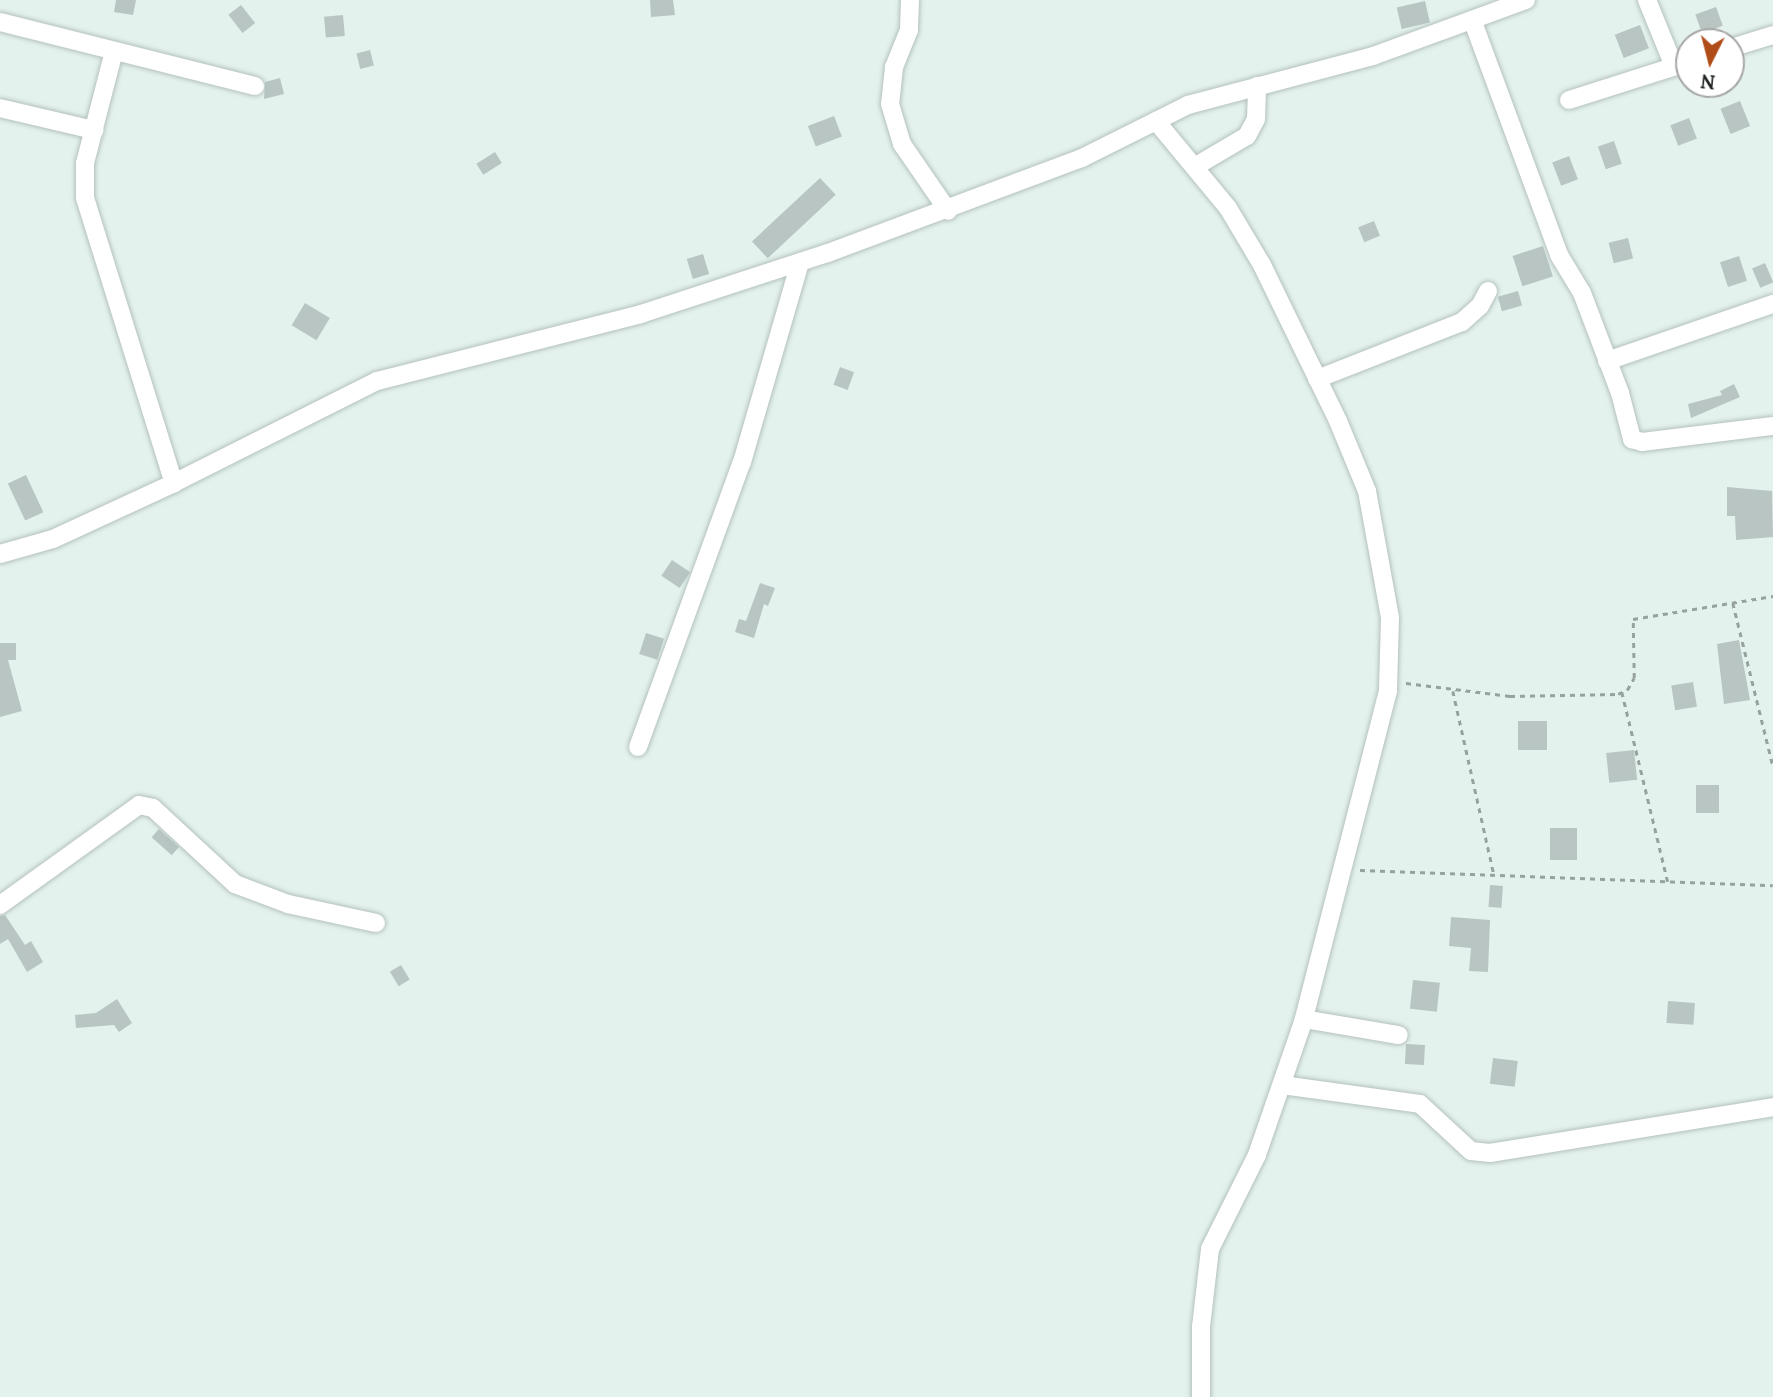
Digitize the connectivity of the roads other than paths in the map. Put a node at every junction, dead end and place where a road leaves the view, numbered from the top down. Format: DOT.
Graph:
graph roads {
  1 [pos="910,0"];
  2 [pos="1526,0"];
  3 [pos="1647,0"];
  4 [pos="0,22"];
  5 [pos="1473,22"];
  6 [pos="1773,35"];
  7 [pos="1745,44"];
  8 [pos="114,51"];
  9 [pos="1675,51"];
  10 [pos="1675,66"];
  11 [pos="255,86"];
  12 [pos="1257,86"];
  13 [pos="1569,100"];
  14 [pos="0,108"];
  15 [pos="1156,121"];
  16 [pos="94,130"];
  17 [pos="1196,166"];
  18 [pos="948,211"];
  19 [pos="800,262"];
  20 [pos="1488,291"];
  21 [pos="1773,304"];
  22 [pos="1607,361"];
  23 [pos="1317,379"];
  24 [pos="1773,426"];
  25 [pos="174,483"];
  26 [pos="0,554"];
  27 [pos="638,747"];
  28 [pos="0,905"];
  29 [pos="376,923"];
  30 [pos="1304,1019"];
  31 [pos="1399,1035"];
  32 [pos="1282,1085"];
  33 [pos="1773,1107"];
  34 [pos="1201,1397"];
  1 -- 18 [label="street"];
  2 -- 5 [label="street"];
  3 -- 9 [label="street"];
  4 -- 8 [label="street"];
  5 -- 12 [label="street"];
  5 -- 22 [label="street"];
  6 -- 7 [label="street"];
  8 -- 11 [label="street"];
  8 -- 16 [label="street"];
  10 -- 13 [label="street"];
  12 -- 15 [label="street"];
  12 -- 17 [label="street"];
  14 -- 16 [label="street"];
  15 -- 17 [label="street"];
  15 -- 18 [label="street"];
  16 -- 25 [label="street"];
  17 -- 23 [label="street"];
  18 -- 19 [label="street"];
  19 -- 25 [label="street"];
  19 -- 27 [label="street"];
  20 -- 23 [label="street"];
  21 -- 22 [label="street"];
  22 -- 24 [label="street"];
  23 -- 30 [label="street"];
  25 -- 26 [label="street"];
  28 -- 29 [label="street"];
  30 -- 31 [label="street"];
  30 -- 32 [label="street"];
  32 -- 33 [label="street"];
  32 -- 34 [label="street"];
}
